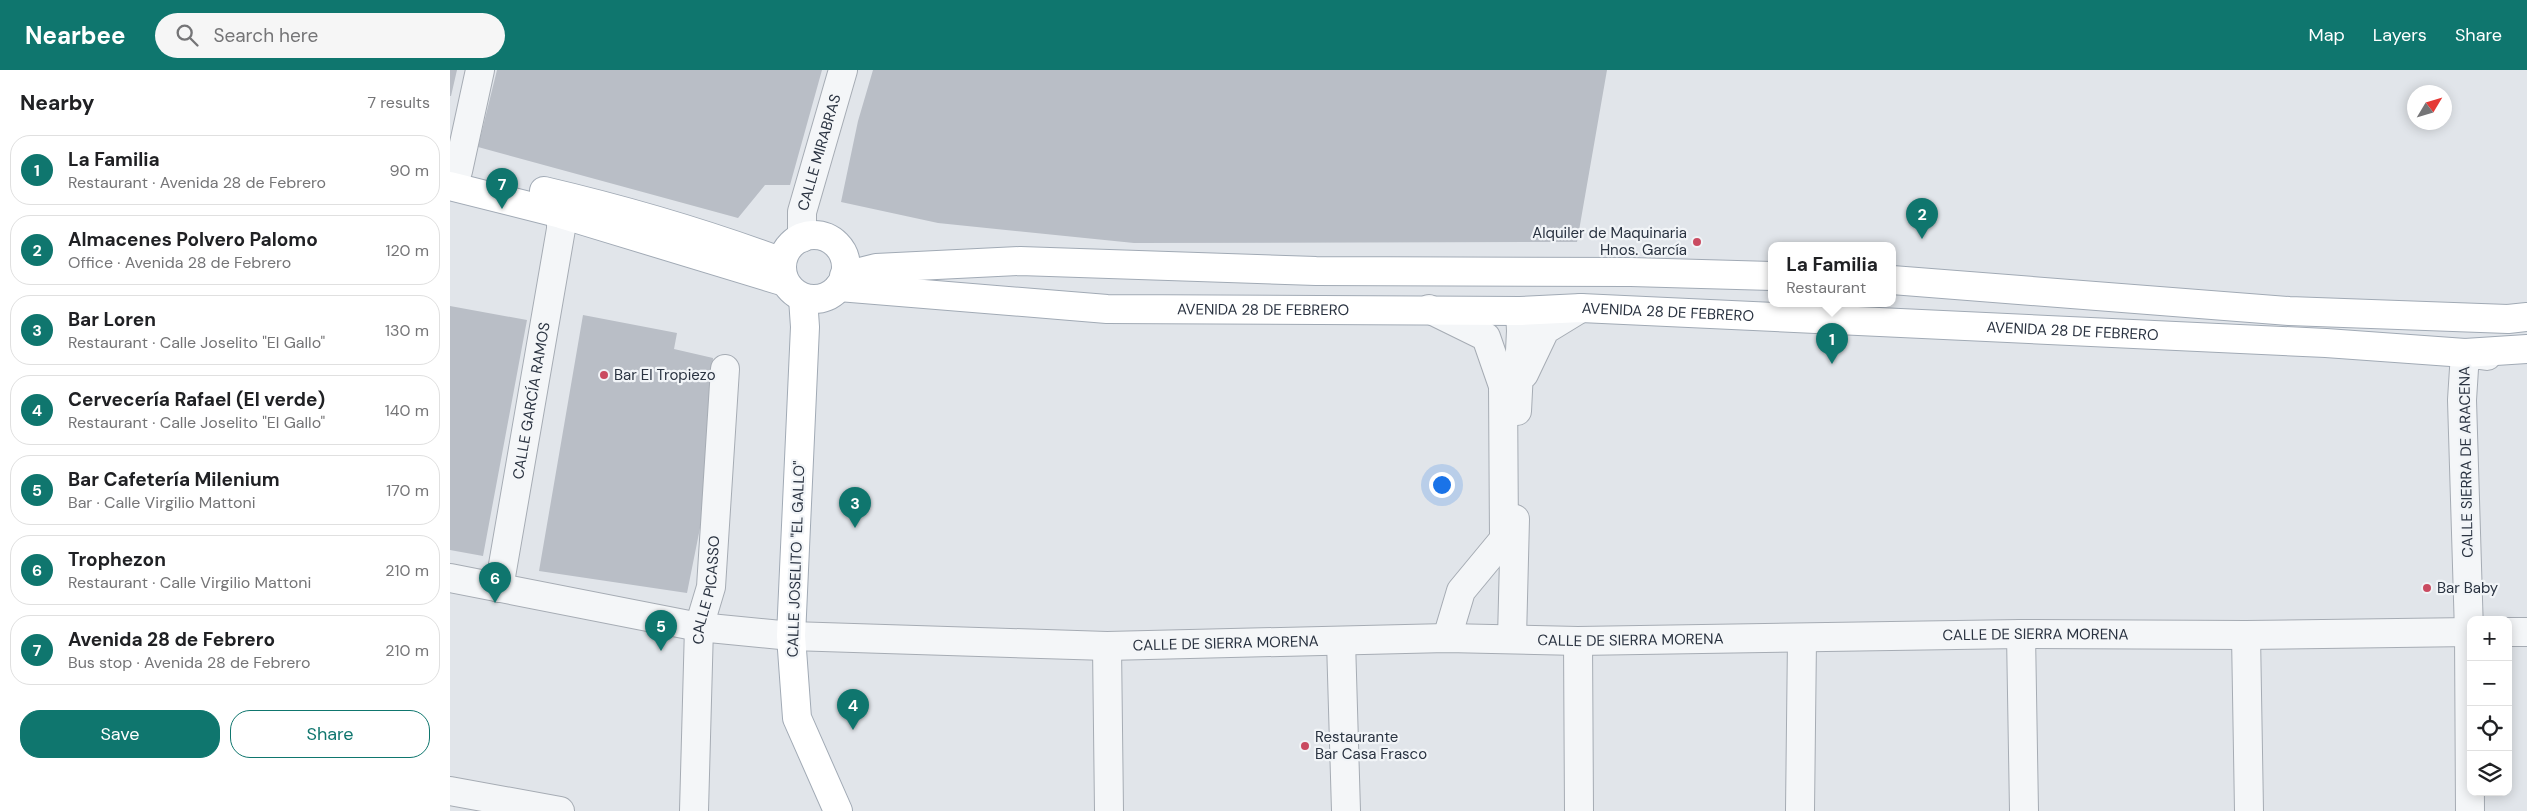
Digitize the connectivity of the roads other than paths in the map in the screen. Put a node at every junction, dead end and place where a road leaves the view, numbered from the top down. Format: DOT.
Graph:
graph roads {
  1 [pos="480,70"];
  2 [pos="843,70"];
  3 [pos="453,176"];
  4 [pos="561,214"];
  5 [pos="802,238"];
  6 [pos="1768,276"];
  7 [pos="1896,280"];
  8 [pos="790,281"];
  9 [pos="842,282"];
  10 [pos="1581,308"];
  11 [pos="1428,309"];
  12 [pos="1520,311"];
  13 [pos="2527,317"];
  14 [pos="2527,349"];
  15 [pos="2465,353"];
  16 [pos="2527,360"];
  17 [pos="725,369"];
  18 [pos="1518,387"];
  19 [pos="450,578"];
  20 [pos="500,588"];
  21 [pos="2469,616"];
  22 [pos="700,628"];
  23 [pos="2467,632"];
  24 [pos="2512,632"];
  25 [pos="2527,632"];
  26 [pos="2021,634"];
  27 [pos="2246,635"];
  28 [pos="791,636"];
  29 [pos="1447,638"];
  30 [pos="1512,638"];
  31 [pos="1802,639"];
  32 [pos="1341,640"];
  33 [pos="1578,640"];
  34 [pos="1107,646"];
  35 [pos="2470,661"];
  36 [pos="450,791"];
  37 [pos="560,811"];
  38 [pos="694,811"];
  39 [pos="838,811"];
  40 [pos="1109,811"];
  41 [pos="1346,811"];
  42 [pos="1579,811"];
  43 [pos="1800,811"];
  44 [pos="2024,811"];
  45 [pos="2249,811"];
  46 [pos="2470,811"];
  1 -- 3 [label="street"];
  2 -- 5 [label="street, CALLE MIRABRAS"];
  3 -- 4 [label="main road"];
  3 -- 8 [label="main road"];
  4 -- 8 [label="main road"];
  4 -- 20 [label="street, CALLE GARCÍA RAMOS"];
  5 -- 8 [label="main road"];
  5 -- 9 [label="main road"];
  6 -- 9 [label="main road"];
  7 -- 13 [label="main road"];
  8 -- 9 [label="main road"];
  8 -- 28 [label="main road, CALLE JOSELITO \"EL GALLO\""];
  9 -- 11 [label="main road, AVENIDA 28 DE FEBRERO"];
  10 -- 12 [label="main road, AVENIDA 28 DE FEBRERO"];
  10 -- 15 [label="main road, AVENIDA 28 DE FEBRERO"];
  10 -- 18 [label="street"];
  11 -- 12 [label="main road, AVENIDA 28 DE FEBRERO"];
  11 -- 29 [label="street"];
  12 -- 18 [label="street"];
  14 -- 15 [label="main road, AVENIDA 28 DE FEBRERO"];
  15 -- 16 [label="street"];
  15 -- 21 [label="street, CALLE SIERRA DE ARACENA"];
  17 -- 22 [label="street, CALLE PICASSO"];
  18 -- 30 [label="street"];
  19 -- 20 [label="street, CALLE DE SIERRA MORENA"];
  20 -- 22 [label="street, CALLE DE SIERRA MORENA"];
  22 -- 28 [label="street, CALLE DE SIERRA MORENA"];
  22 -- 38 [label="street, CALLE PICASSO"];
  23 -- 27 [label="street, CALLE DE SIERRA MORENA"];
  24 -- 25 [label="street"];
  26 -- 27 [label="street, CALLE DE SIERRA MORENA"];
  26 -- 31 [label="street, CALLE DE SIERRA MORENA"];
  26 -- 44 [label="street"];
  27 -- 45 [label="street"];
  28 -- 34 [label="street, CALLE DE SIERRA MORENA"];
  28 -- 39 [label="main road, CALLE JOSELITO \"EL GALLO\""];
  29 -- 30 [label="street, CALLE DE SIERRA MORENA"];
  29 -- 32 [label="street, CALLE DE SIERRA MORENA"];
  30 -- 33 [label="street, CALLE DE SIERRA MORENA"];
  31 -- 33 [label="street, CALLE DE SIERRA MORENA"];
  31 -- 43 [label="street"];
  32 -- 34 [label="street, CALLE DE SIERRA MORENA"];
  32 -- 41 [label="street"];
  33 -- 42 [label="street"];
  34 -- 40 [label="street"];
  35 -- 46 [label="street, CALLE SIERRA DE ARACENA"];
  36 -- 37 [label="street"];
}
